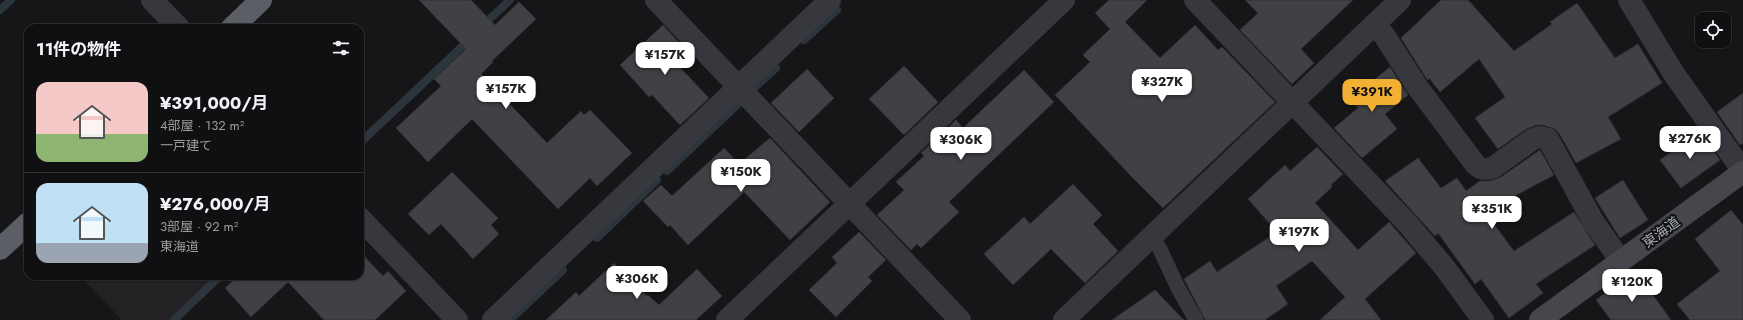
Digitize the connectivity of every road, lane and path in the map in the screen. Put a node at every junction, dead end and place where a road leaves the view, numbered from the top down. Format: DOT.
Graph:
graph roads {
  1 [pos="152,0"];
  2 [pos="261,0"];
  3 [pos="656,0"];
  4 [pos="830,0"];
  5 [pos="1064,0"];
  6 [pos="1195,0"];
  7 [pos="1400,0"];
  8 [pos="1629,0"];
  9 [pos="175,24"];
  10 [pos="236,24"];
  11 [pos="1374,25"];
  12 [pos="739,87"];
  13 [pos="1293,102"];
  14 [pos="1743,172"];
  15 [pos="849,204"];
  16 [pos="364,222"];
  17 [pos="24,227"];
  18 [pos="1150,238"];
  19 [pos="0,249"];
  20 [pos="1621,262"];
  21 [pos="457,320"];
  22 [pos="493,320"];
  23 [pos="727,320"];
  24 [pos="960,320"];
  25 [pos="1064,320"];
  26 [pos="1196,320"];
  27 [pos="1483,320"];
  28 [pos="1540,320"];
  1 -- 9 [label="street"];
  2 -- 10 [label="highway"];
  3 -- 12 [label="street"];
  4 -- 12 [label="street"];
  5 -- 15 [label="street"];
  6 -- 13 [label="street"];
  7 -- 11 [label="street"];
  8 -- 14 [label="street"];
  11 -- 13 [label="street"];
  11 -- 20 [label="street"];
  12 -- 15 [label="street"];
  12 -- 22 [label="street"];
  13 -- 18 [label="street"];
  13 -- 27 [label="street"];
  14 -- 20 [label="main road, 東海道"];
  15 -- 23 [label="street"];
  15 -- 24 [label="street"];
  16 -- 21 [label="street"];
  17 -- 19 [label="highway"];
  18 -- 25 [label="street"];
  18 -- 26 [label="lane"];
  20 -- 28 [label="main road, 東海道"];
}
